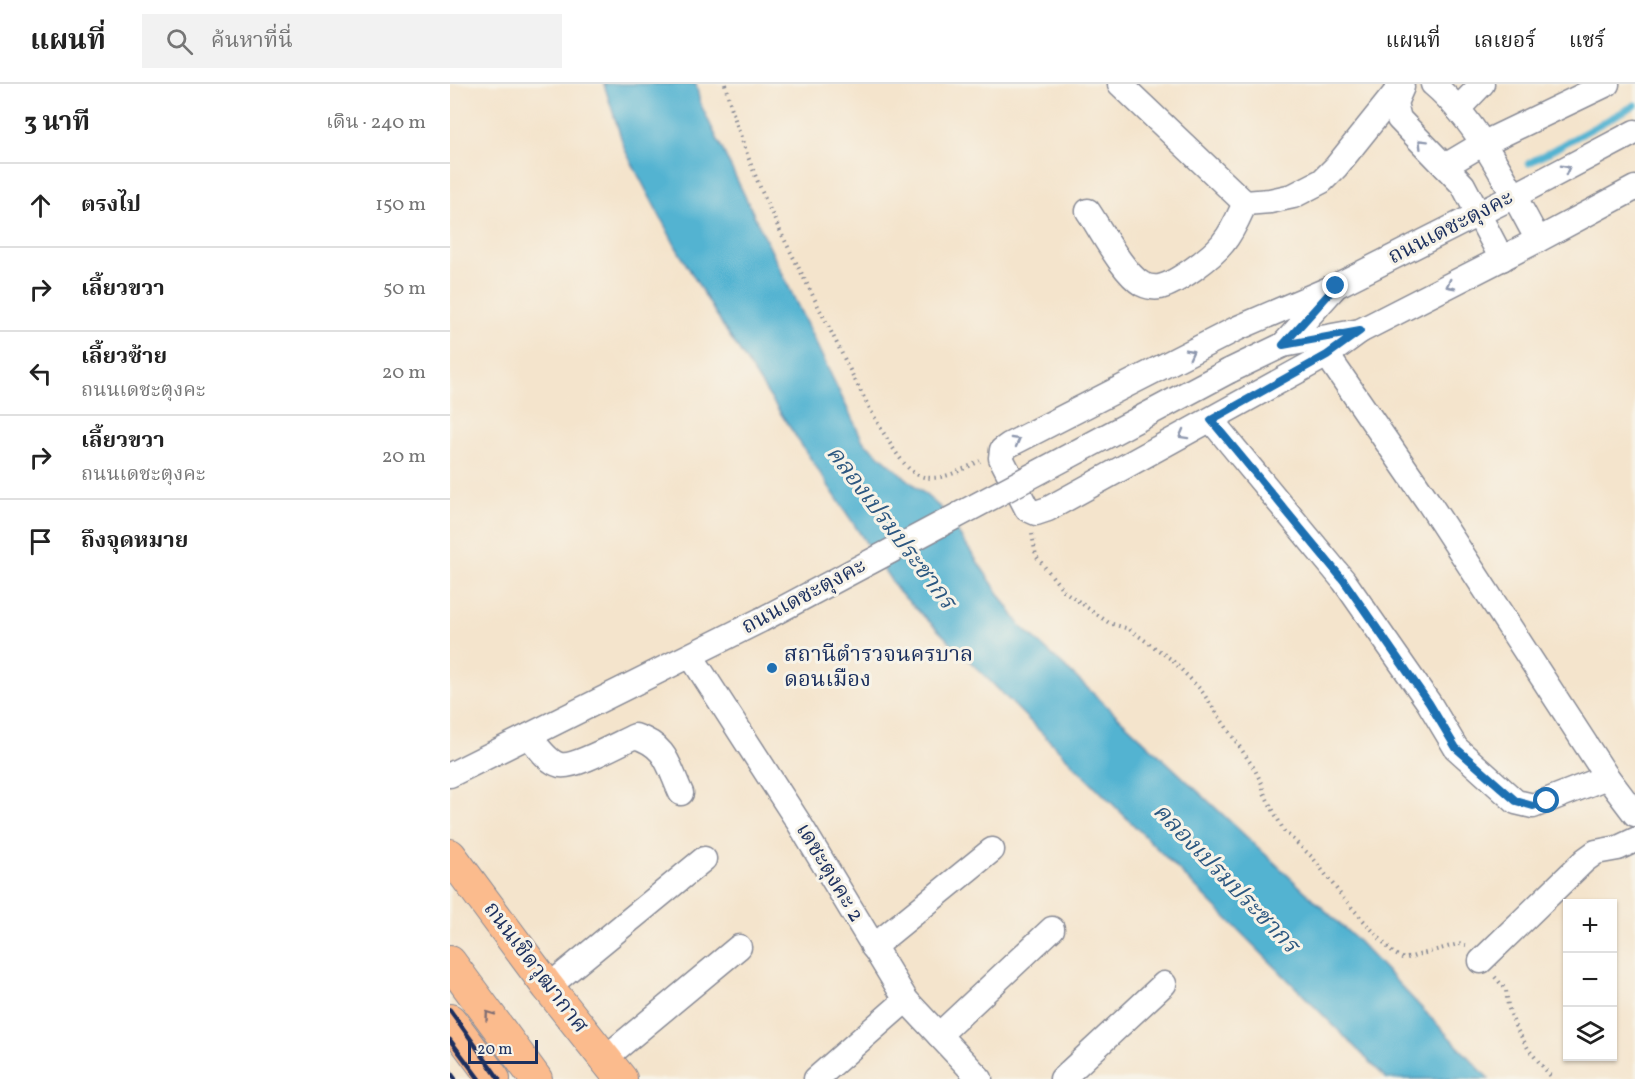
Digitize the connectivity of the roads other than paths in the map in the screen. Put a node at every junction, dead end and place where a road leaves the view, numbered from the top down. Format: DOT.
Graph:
graph roads {
  1 [pos="1120,84"];
  2 [pos="1433,84"];
  3 [pos="1482,84"];
  4 [pos="1607,84"];
  5 [pos="1404,86"];
  6 [pos="1458,109"];
  7 [pos="1635,132"];
  8 [pos="1445,166"];
  9 [pos="1499,171"];
  10 [pos="1635,188"];
  11 [pos="1471,200"];
  12 [pos="1245,203"];
  13 [pos="1088,210"];
  14 [pos="1538,240"];
  15 [pos="1502,259"];
  16 [pos="1336,286"];
  17 [pos="1360,331"];
  18 [pos="1283,345"];
  19 [pos="1327,355"];
  20 [pos="1211,420"];
  21 [pos="692,656"];
  22 [pos="530,736"];
  23 [pos="450,775"];
  24 [pos="1607,777"];
  25 [pos="681,793"];
  26 [pos="1635,814"];
  27 [pos="1635,840"];
  28 [pos="992,850"];
  29 [pos="450,855"];
  30 [pos="704,860"];
  31 [pos="1052,929"];
  32 [pos="739,947"];
  33 [pos="873,947"];
  34 [pos="1481,961"];
  35 [pos="450,962"];
  36 [pos="1164,984"];
  37 [pos="548,987"];
  38 [pos="906,1000"];
  39 [pos="450,1020"];
  40 [pos="939,1035"];
  41 [pos="613,1069"];
  42 [pos="494,1079"];
  43 [pos="536,1079"];
  44 [pos="816,1079"];
  45 [pos="980,1079"];
  46 [pos="1062,1079"];
  1 -- 12 [label="street"];
  2 -- 6 [label="street"];
  3 -- 6 [label="street"];
  4 -- 9 [label="street"];
  8 -- 5 [label="street, one-way"];
  5 -- 12 [label="street"];
  6 -- 9 [label="street"];
  9 -- 7 [label="street, ถนนเดชะตุงคะ, one-way"];
  8 -- 9 [label="street"];
  8 -- 11 [label="street"];
  9 -- 11 [label="street, ถนนเดชะตุงคะ"];
  9 -- 14 [label="street"];
  10 -- 14 [label="street, ถนนเดชะตุงคะ"];
  11 -- 15 [label="street"];
  11 -- 16 [label="street, ถนนเดชะตุงคะ"];
  12 -- 13 [label="street"];
  14 -- 15 [label="street, ถนนเดชะตุงคะ"];
  15 -- 17 [label="street, ถนนเดชะตุงคะ, one-way"];
  16 -- 18 [label="street, ถนนเดชะตุงคะ"];
  20 -- 16 [label="street, one-way"];
  17 -- 18 [label="street, ถนนเดชะตุงคะ"];
  17 -- 19 [label="street"];
  18 -- 21 [label="street, ถนนเดชะตุงคะ, bridge"];
  19 -- 20 [label="street"];
  19 -- 24 [label="street"];
  20 -- 24 [label="street"];
  21 -- 22 [label="street, ถนนเดชะตุงคะ"];
  21 -- 33 [label="street, เดชะตุงคะ 2"];
  22 -- 23 [label="street, ถนนเดชะตุงคะ"];
  22 -- 25 [label="street"];
  24 -- 26 [label="street"];
  27 -- 34 [label="street"];
  28 -- 33 [label="street"];
  29 -- 37 [label="main road, ถนนเชิดวุฒากาศ"];
  30 -- 37 [label="street"];
  31 -- 40 [label="street"];
  32 -- 41 [label="street"];
  33 -- 38 [label="street, เดชะตุงคะ 2"];
  43 -- 35 [label="main road, one-way"];
  36 -- 46 [label="street"];
  37 -- 41 [label="main road, ถนนเชิดวุฒากาศ"];
  38 -- 40 [label="street, เดชะตุงคะ 2"];
  38 -- 44 [label="street"];
  39 -- 42 [label="main road"];
  40 -- 45 [label="street, เดชะตุงคะ 2"];
}
